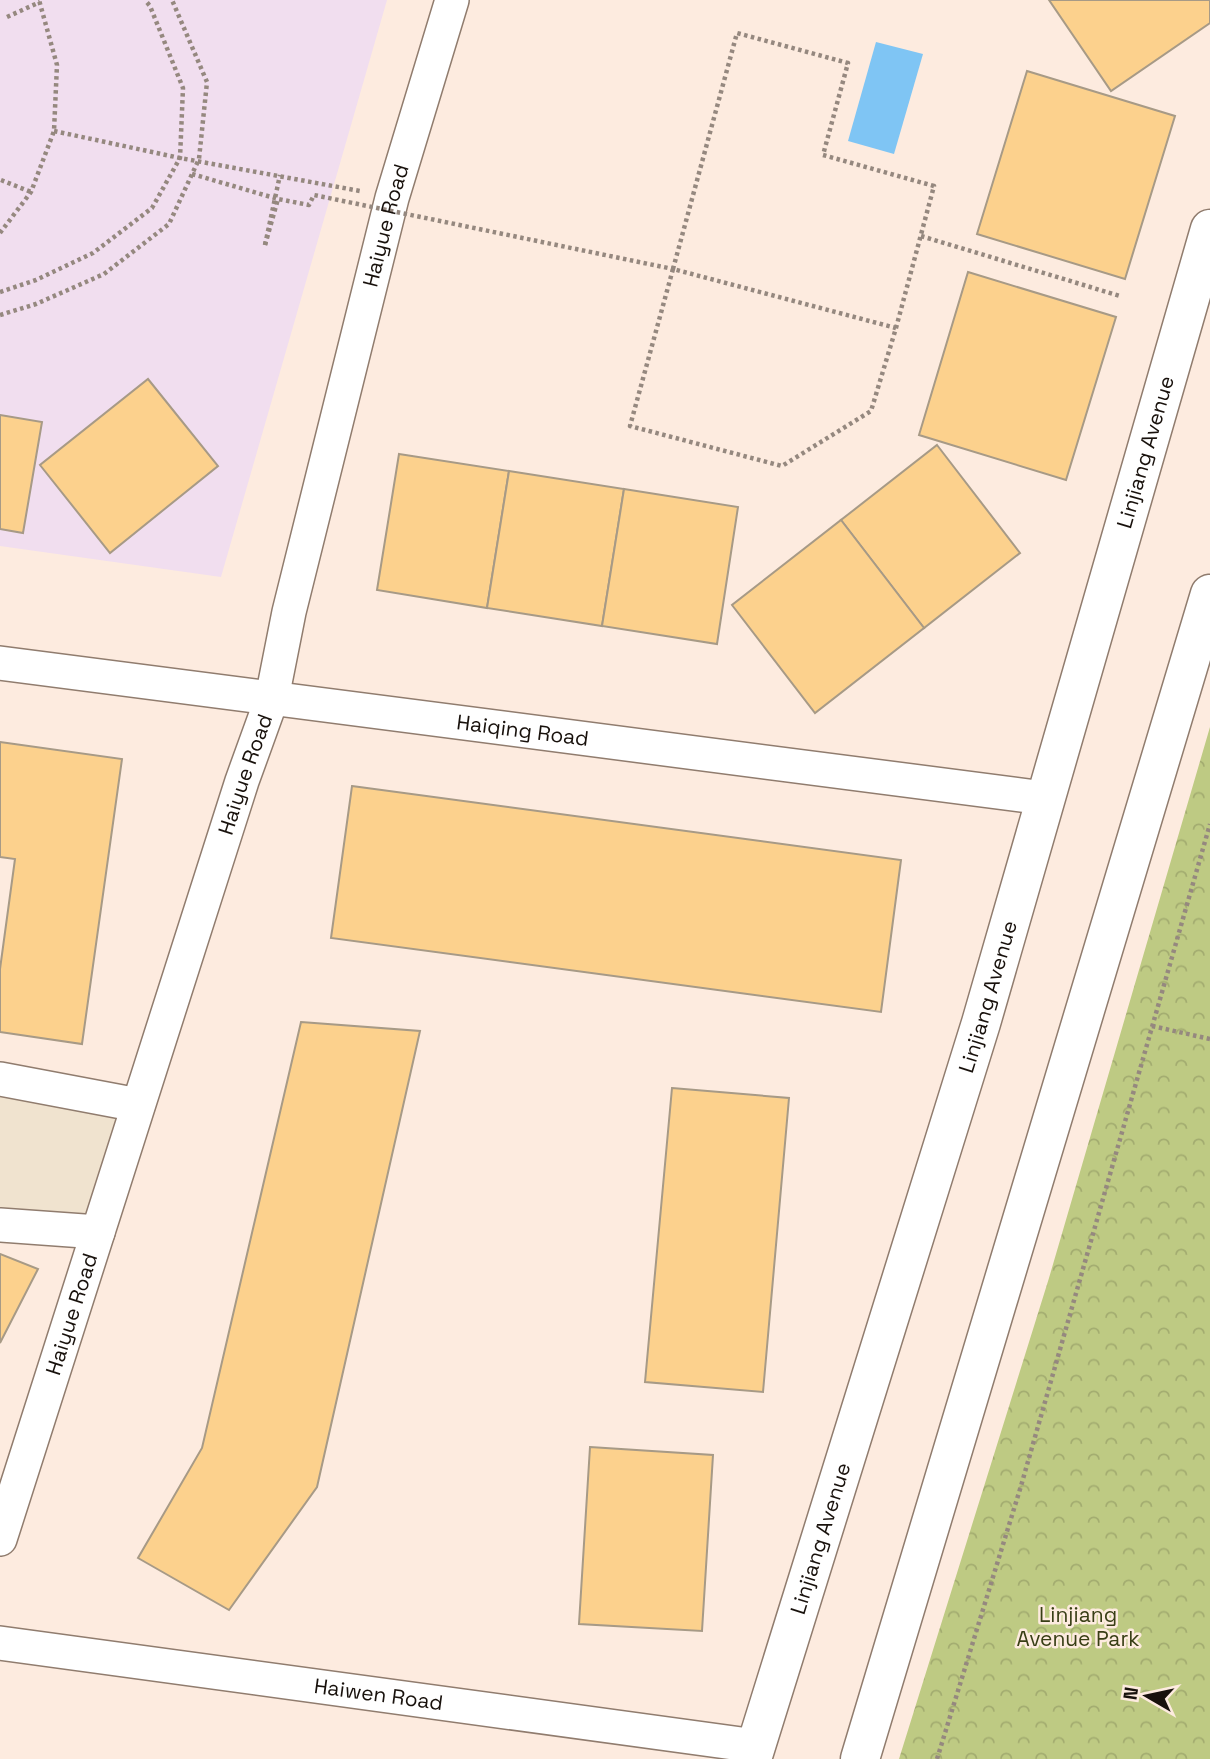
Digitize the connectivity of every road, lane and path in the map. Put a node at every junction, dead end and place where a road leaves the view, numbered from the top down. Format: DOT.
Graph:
graph roads {
  1 [pos="145,0"];
  2 [pos="172,0"];
  3 [pos="452,0"];
  4 [pos="39,1"];
  5 [pos="7,17"];
  6 [pos="54,131"];
  7 [pos="180,158"];
  8 [pos="192,174"];
  9 [pos="280,175"];
  10 [pos="1,180"];
  11 [pos="360,191"];
  12 [pos="31,192"];
  13 [pos="278,200"];
  14 [pos="1210,229"];
  15 [pos="0,233"];
  16 [pos="920,236"];
  17 [pos="673,269"];
  18 [pos="0,292"];
  19 [pos="1120,296"];
  20 [pos="0,315"];
  21 [pos="896,328"];
  22 [pos="1210,594"];
  23 [pos="0,663"];
  24 [pos="272,698"];
  25 [pos="1044,798"];
  26 [pos="1210,824"];
  27 [pos="1152,1026"];
  28 [pos="1210,1039"];
  29 [pos="0,1079"];
  30 [pos="138,1105"];
  31 [pos="0,1225"];
  32 [pos="98,1232"];
  33 [pos="0,1539"];
  34 [pos="0,1643"];
  35 [pos="754,1753"];
  36 [pos="860,1759"];
  37 [pos="937,1759"];
  1 -- 7 [label="path"];
  2 -- 8 [label="path, bridge"];
  3 -- 24 [label="street, Haiyue Road"];
  4 -- 5 [label="path"];
  4 -- 6 [label="path"];
  6 -- 7 [label="path"];
  6 -- 12 [label="path"];
  7 -- 9 [label="path"];
  7 -- 18 [label="path"];
  8 -- 13 [label="path, bridge"];
  8 -- 20 [label="path, bridge"];
  9 -- 11 [label="path"];
  9 -- 13 [label="path, bridge"];
  10 -- 12 [label="path"];
  12 -- 15 [label="path"];
  13 -- 17 [label="path, bridge"];
  14 -- 25 [label="main road, Linjiang Avenue"];
  16 -- 17 [label="path"];
  16 -- 19 [label="path"];
  16 -- 21 [label="path"];
  17 -- 21 [label="path"];
  17 -- 21 [label="path"];
  22 -- 36 [label="main road"];
  23 -- 24 [label="street, Haiqing Road"];
  24 -- 25 [label="street, Haiqing Road"];
  24 -- 30 [label="street, Haiyue Road"];
  25 -- 35 [label="main road, Linjiang Avenue"];
  26 -- 27 [label="path"];
  27 -- 28 [label="path"];
  27 -- 37 [label="path"];
  29 -- 30 [label="street"];
  30 -- 32 [label="street, Haiyue Road"];
  31 -- 32 [label="street"];
  32 -- 33 [label="street, Haiyue Road"];
  34 -- 35 [label="street, Haiwen Road"];
}
